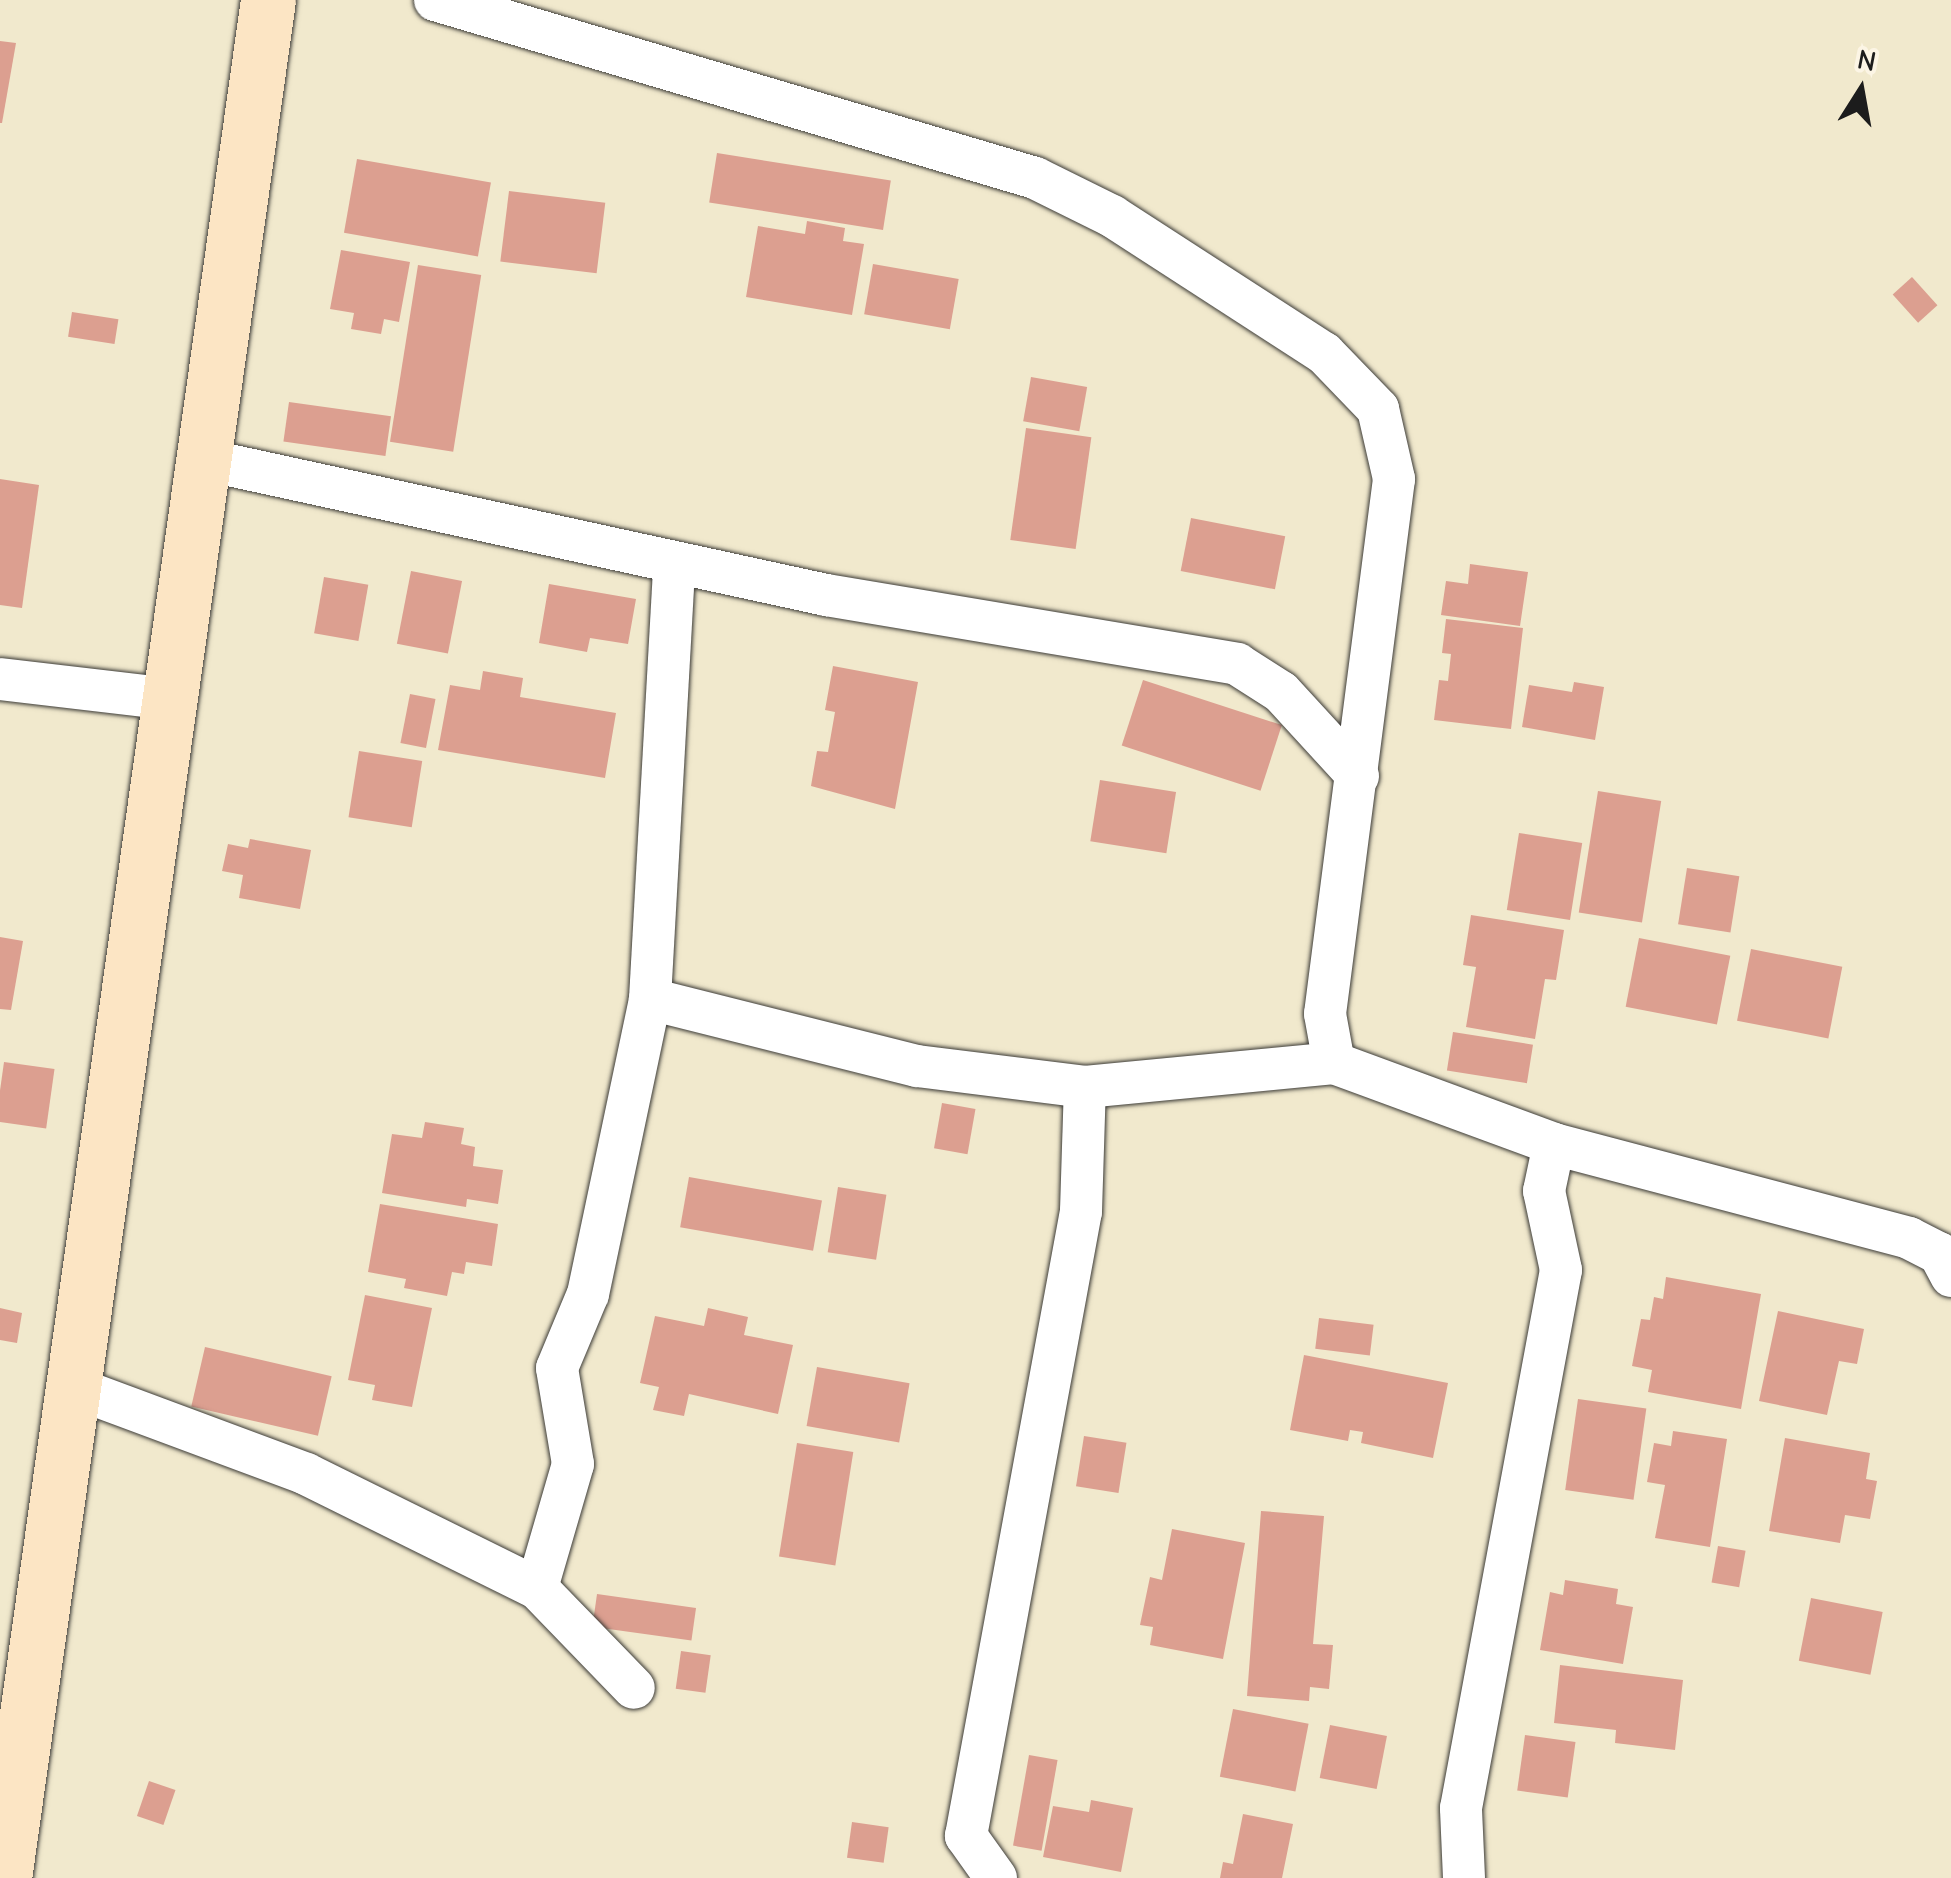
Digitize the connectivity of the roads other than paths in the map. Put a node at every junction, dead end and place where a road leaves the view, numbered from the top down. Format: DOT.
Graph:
graph roads {
  1 [pos="268,0"];
  2 [pos="435,0"];
  3 [pos="206,460"];
  4 [pos="674,562"];
  5 [pos="0,680"];
  6 [pos="170,699"];
  7 [pos="1358,776"];
  8 [pos="650,998"];
  9 [pos="1334,1063"];
  10 [pos="1084,1087"];
  11 [pos="1554,1144"];
  12 [pos="1951,1276"];
  13 [pos="70,1386"];
  14 [pos="537,1588"];
  15 [pos="634,1688"];
  16 [pos="9,1770"];
  17 [pos="4,1878"];
  18 [pos="996,1878"];
  19 [pos="1464,1878"];
  1 -- 3 [label="street"];
  2 -- 7 [label="street"];
  3 -- 4 [label="street"];
  3 -- 6 [label="street"];
  4 -- 7 [label="street"];
  4 -- 8 [label="street"];
  5 -- 6 [label="street"];
  6 -- 13 [label="street"];
  7 -- 9 [label="street"];
  8 -- 10 [label="street"];
  8 -- 14 [label="street"];
  9 -- 10 [label="street"];
  9 -- 11 [label="street"];
  10 -- 18 [label="street"];
  11 -- 12 [label="street"];
  11 -- 19 [label="street"];
  13 -- 14 [label="street"];
  13 -- 16 [label="street"];
  14 -- 15 [label="street"];
  16 -- 17 [label="street"];
}
